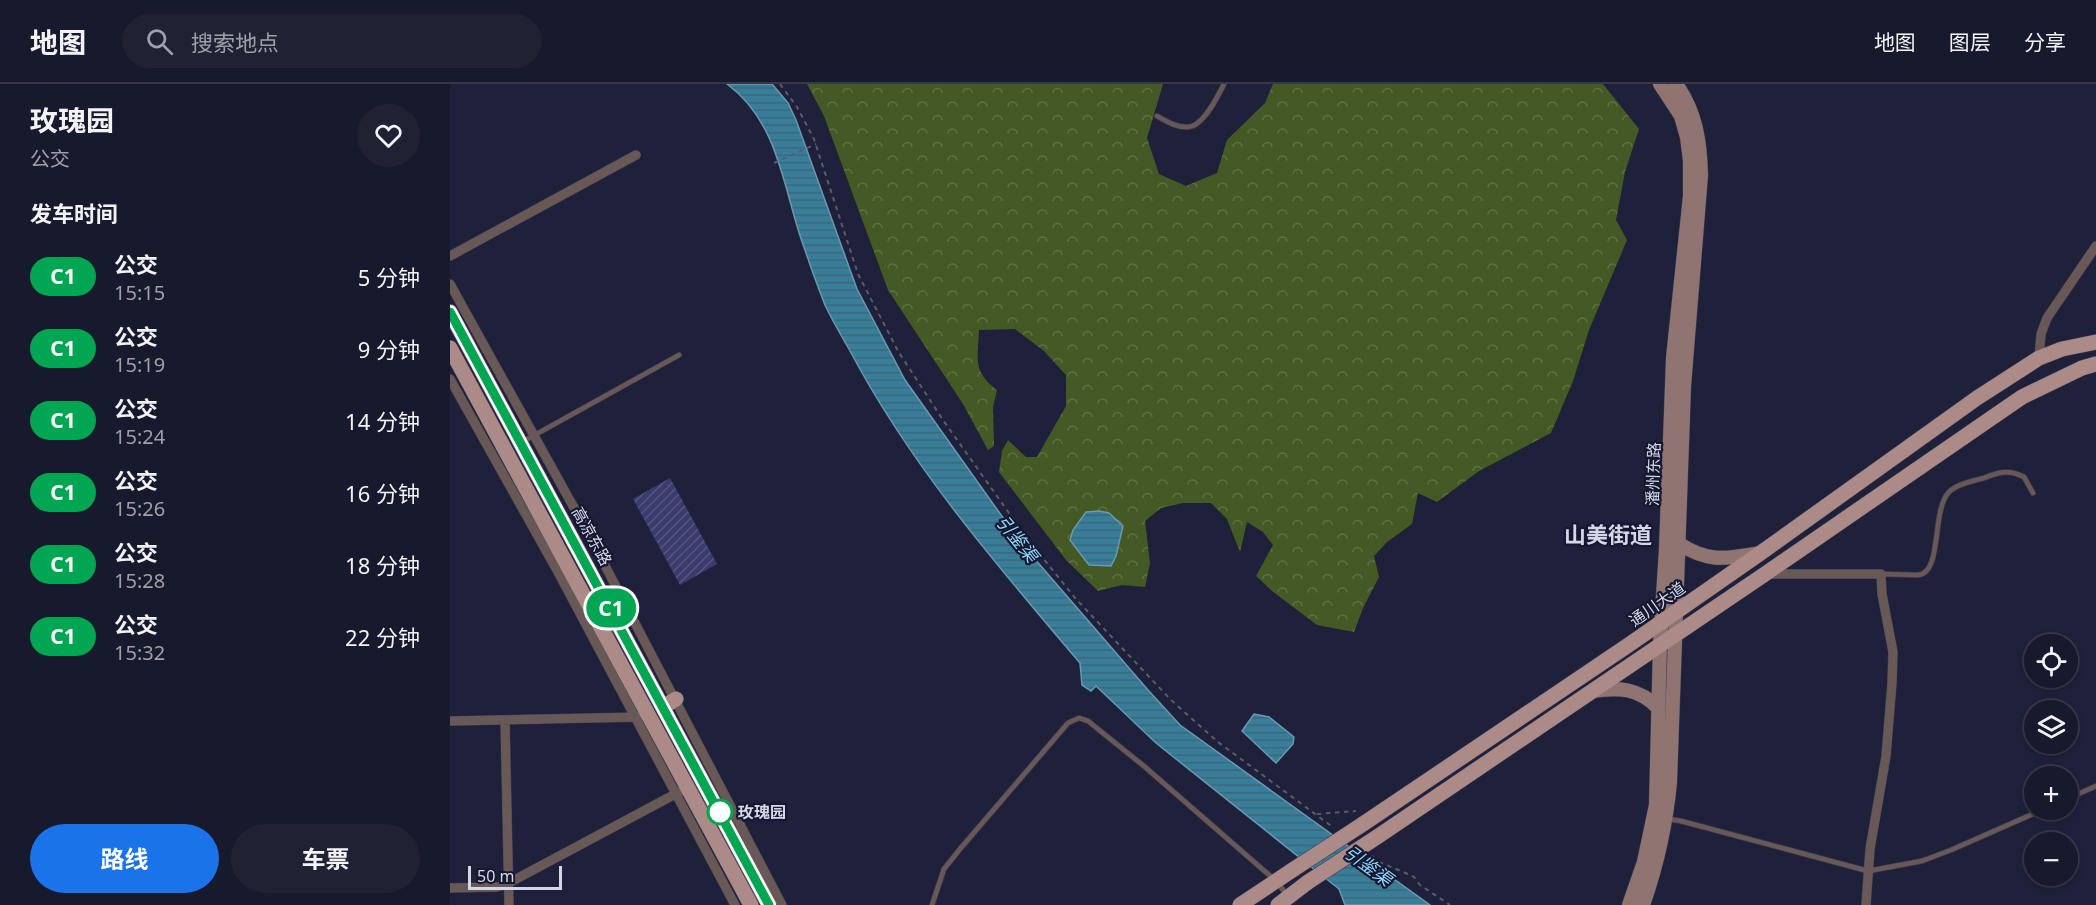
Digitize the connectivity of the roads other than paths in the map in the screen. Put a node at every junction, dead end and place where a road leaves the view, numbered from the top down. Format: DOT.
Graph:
graph roads {
  1 [pos="1224,84"];
  2 [pos="1660,84"];
  3 [pos="1676,84"];
  4 [pos="1156,116"];
  5 [pos="636,155"];
  6 [pos="2096,246"];
  7 [pos="450,256"];
  8 [pos="450,284"];
  9 [pos="450,312"];
  10 [pos="2096,342"];
  11 [pos="450,348"];
  12 [pos="679,355"];
  13 [pos="2039,358"];
  14 [pos="2096,364"];
  15 [pos="450,379"];
  16 [pos="468,398"];
  17 [pos="527,439"];
  18 [pos="2033,493"];
  19 [pos="1788,533"];
  20 [pos="1678,543"];
  21 [pos="1800,548"];
  22 [pos="1762,552"];
  23 [pos="1765,574"];
  24 [pos="1881,574"];
  25 [pos="1677,612"];
  26 [pos="1662,622"];
  27 [pos="1677,632"];
  28 [pos="1660,643"];
  29 [pos="1592,691"];
  30 [pos="1658,708"];
  31 [pos="656,710"];
  32 [pos="505,720"];
  33 [pos="450,721"];
  34 [pos="2096,786"];
  35 [pos="682,790"];
  36 [pos="2078,794"];
  37 [pos="2024,818"];
  38 [pos="1660,819"];
  39 [pos="745,846"];
  40 [pos="1868,871"];
  41 [pos="1276,881"];
  42 [pos="508,883"];
  43 [pos="450,888"];
  44 [pos="1283,901"];
  45 [pos="508,905"];
  46 [pos="735,905"];
  47 [pos="751,905"];
  48 [pos="769,905"];
  49 [pos="783,905"];
  50 [pos="932,905"];
  51 [pos="1240,905"];
  52 [pos="1629,905"];
  53 [pos="1643,905"];
  54 [pos="1866,905"];
  1 -- 4 [label="lane"];
  2 -- 26 [label="main road, 潘州东路"];
  3 -- 20 [label="main road, 潘州东路"];
  5 -- 7 [label="street"];
  6 -- 13 [label="street"];
  8 -- 17 [label="street"];
  9 -- 17 [label="main road, 高凉东路"];
  10 -- 13 [label="main road, 通川大道"];
  11 -- 16 [label="main road, 高凉东路"];
  12 -- 17 [label="lane"];
  13 -- 19 [label="main road, 通川大道"];
  14 -- 21 [label="main road, 通川大道"];
  15 -- 16 [label="street"];
  16 -- 31 [label="main road, 高凉东路"];
  17 -- 31 [label="main road, 高凉东路"];
  18 -- 24 [label="lane"];
  19 -- 21 [label="main road"];
  19 -- 22 [label="main road, 通川大道"];
  20 -- 22 [label="main road"];
  20 -- 25 [label="main road, 潘州东路"];
  21 -- 23 [label="main road, 通川大道"];
  22 -- 25 [label="main road, 通川大道"];
  23 -- 24 [label="street"];
  23 -- 27 [label="main road, 通川大道"];
  24 -- 40 [label="street"];
  25 -- 26 [label="main road, 通川大道"];
  25 -- 27 [label="main road, 潘州东路"];
  26 -- 28 [label="main road, 潘州东路"];
  26 -- 41 [label="main road, 通川大道, bridge"];
  27 -- 28 [label="main road, 通川大道"];
  27 -- 38 [label="main road, 潘州东路"];
  28 -- 29 [label="main road, 通川大道"];
  28 -- 30 [label="main road, 潘州东路"];
  29 -- 30 [label="main road"];
  29 -- 44 [label="main road, 通川大道, bridge"];
  30 -- 38 [label="main road, 潘州东路"];
  31 -- 32 [label="street"];
  31 -- 35 [label="main road, 高凉东路"];
  31 -- 39 [label="main road, 高凉东路"];
  32 -- 33 [label="street"];
  32 -- 42 [label="street"];
  34 -- 36 [label="lane"];
  35 -- 42 [label="street"];
  35 -- 46 [label="street"];
  35 -- 47 [label="main road, 高凉东路"];
  37 -- 40 [label="lane"];
  38 -- 40 [label="lane"];
  38 -- 52 [label="main road, 潘州东路"];
  38 -- 53 [label="main road, 潘州东路"];
  39 -- 48 [label="main road, 高凉东路"];
  39 -- 49 [label="street"];
  40 -- 54 [label="street"];
  41 -- 44 [label="lane"];
  41 -- 50 [label="lane"];
  41 -- 51 [label="main road, 通川大道"];
  42 -- 43 [label="street"];
  42 -- 45 [label="street"];
}
